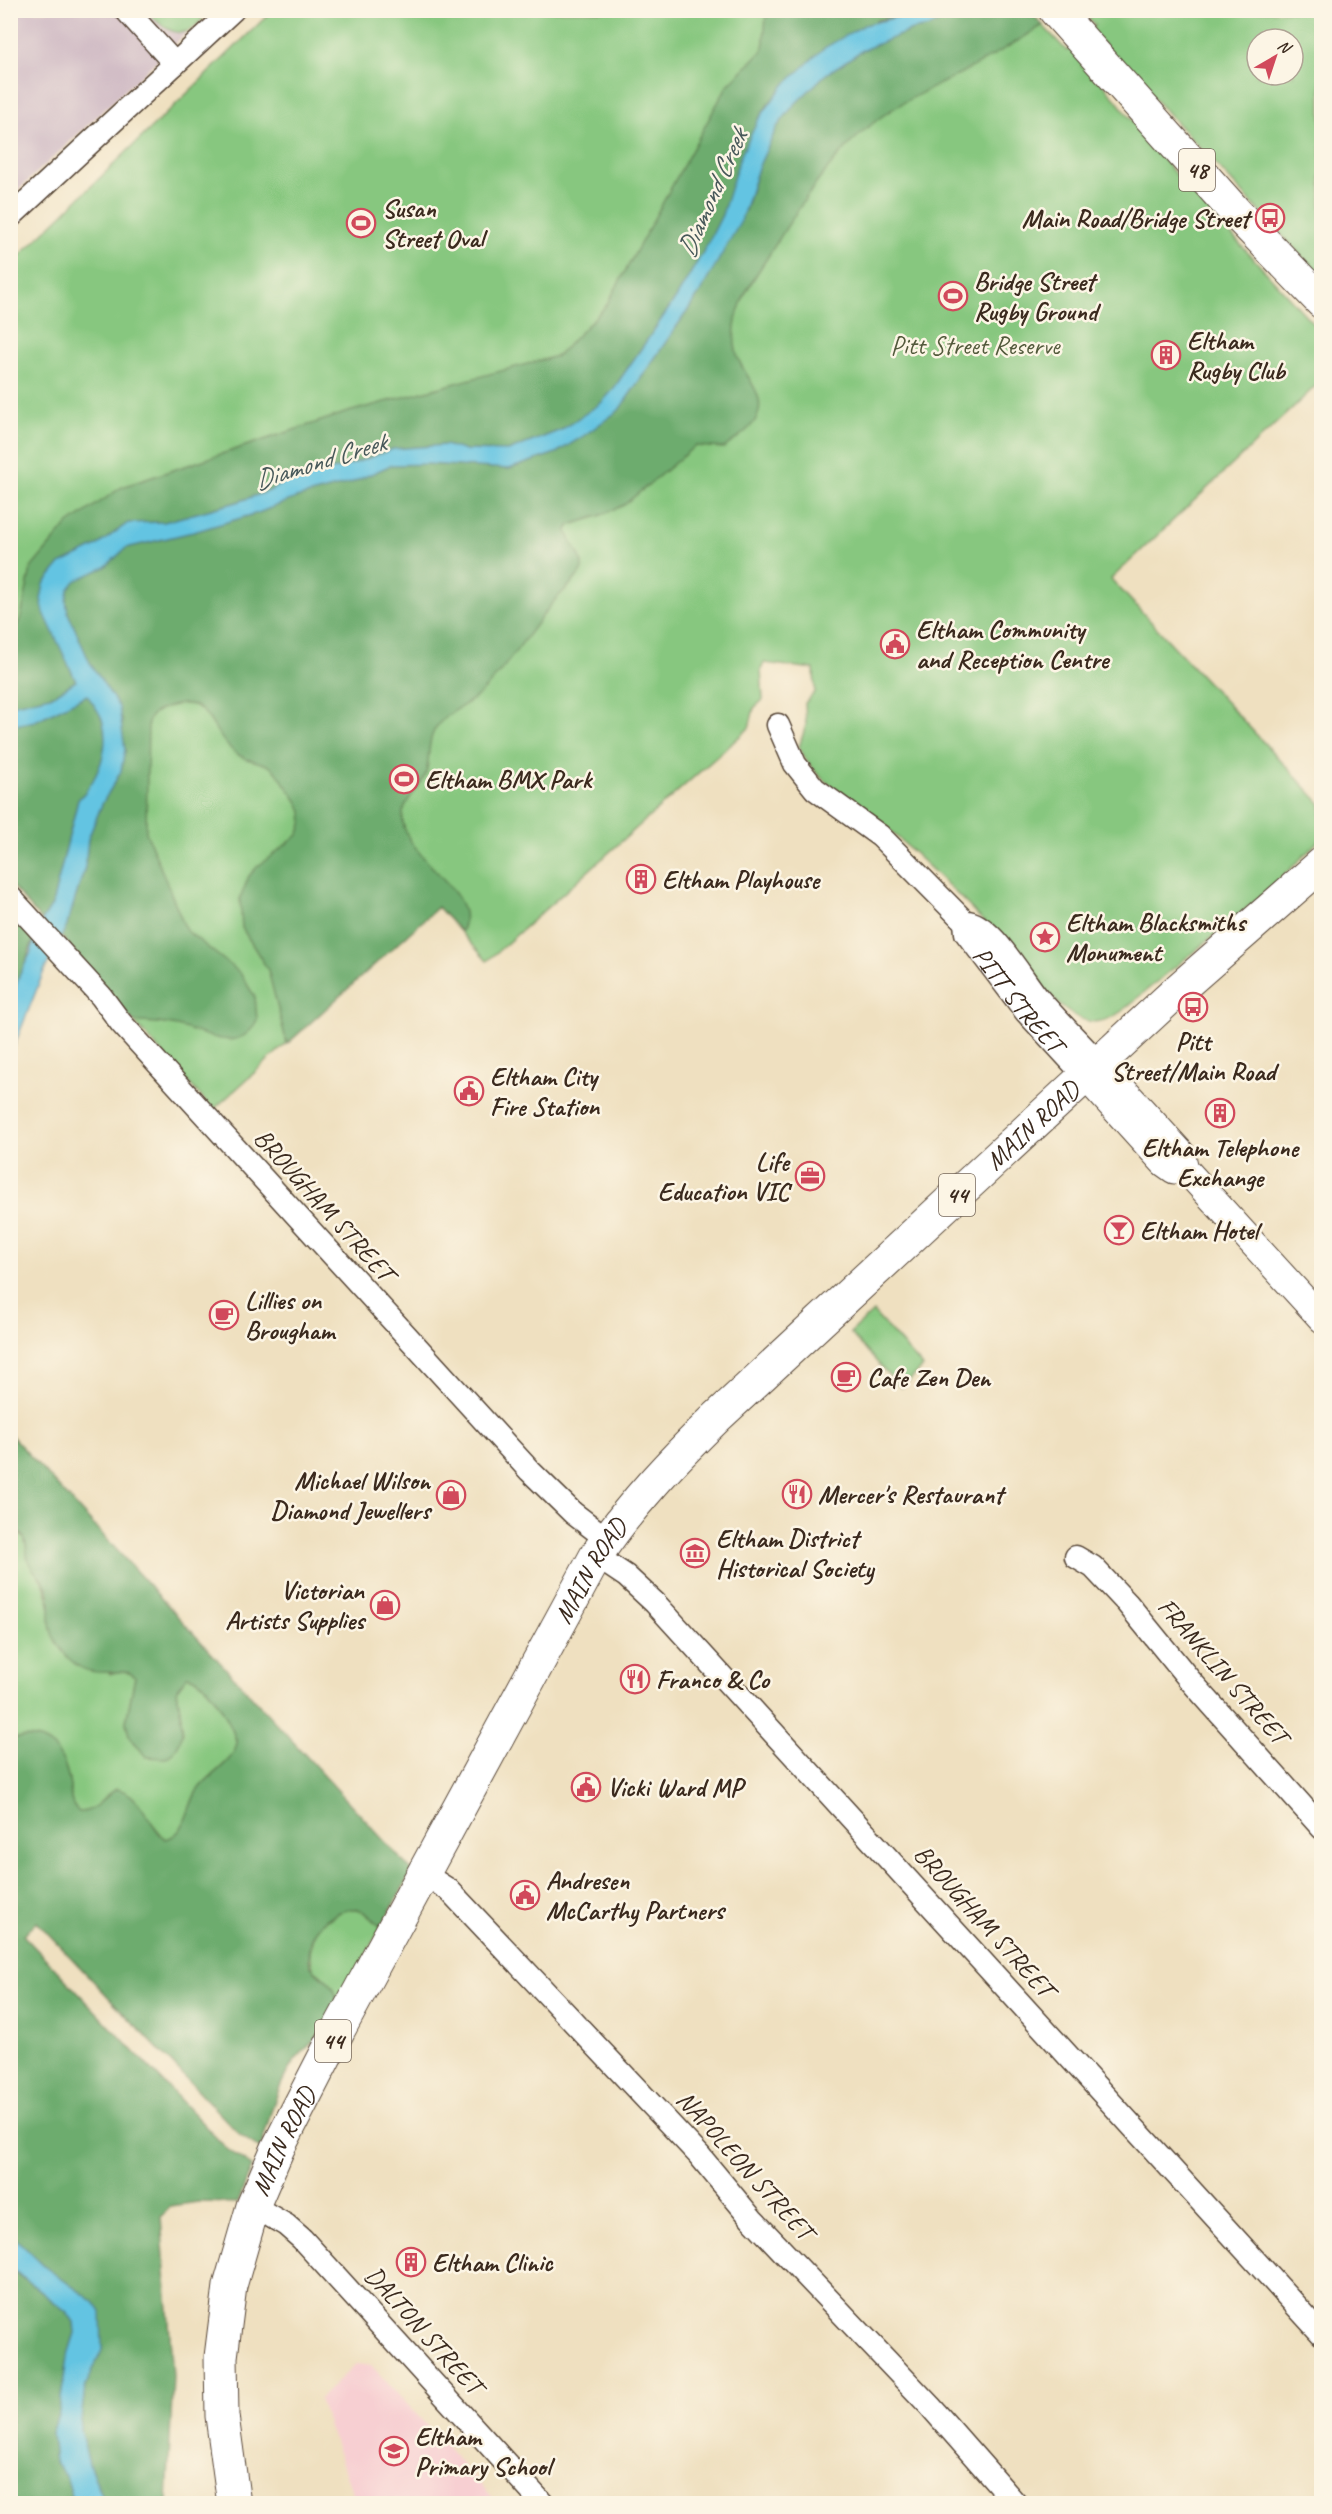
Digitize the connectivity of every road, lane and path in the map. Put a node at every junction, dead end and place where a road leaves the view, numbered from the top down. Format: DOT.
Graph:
graph roads {
  1 [pos="126,10"];
  2 [pos="233,10"];
  3 [pos="1055,10"];
  4 [pos="175,64"];
  5 [pos="10,217"];
  6 [pos="1322,302"];
  7 [pos="778,724"];
  8 [pos="1322,864"];
  9 [pos="14,902"];
  10 [pos="1092,1070"];
  11 [pos="1322,1319"];
  12 [pos="601,1548"];
  13 [pos="1076,1557"];
  14 [pos="1322,1828"];
  15 [pos="424,1874"];
  16 [pos="253,2206"];
  17 [pos="1322,2334"];
  18 [pos="234,2504"];
  19 [pos="543,2504"];
  20 [pos="1016,2504"];
  1 -- 4 [label="street"];
  2 -- 4 [label="street"];
  3 -- 6 [label="main road, 48"];
  4 -- 5 [label="street"];
  7 -- 10 [label="street, PITT STREET"];
  8 -- 10 [label="main road, MAIN ROAD / 44"];
  9 -- 12 [label="street, BROUGHAM STREET"];
  10 -- 11 [label="street, PITT STREET"];
  10 -- 12 [label="main road, MAIN ROAD / 44"];
  12 -- 15 [label="main road, MAIN ROAD / 44"];
  12 -- 17 [label="street, BROUGHAM STREET"];
  13 -- 14 [label="street, FRANKLIN STREET"];
  15 -- 16 [label="main road, MAIN ROAD / 44"];
  15 -- 20 [label="street, NAPOLEON STREET"];
  16 -- 18 [label="main road, MAIN ROAD / 44"];
  16 -- 19 [label="street, DALTON STREET"];
}
